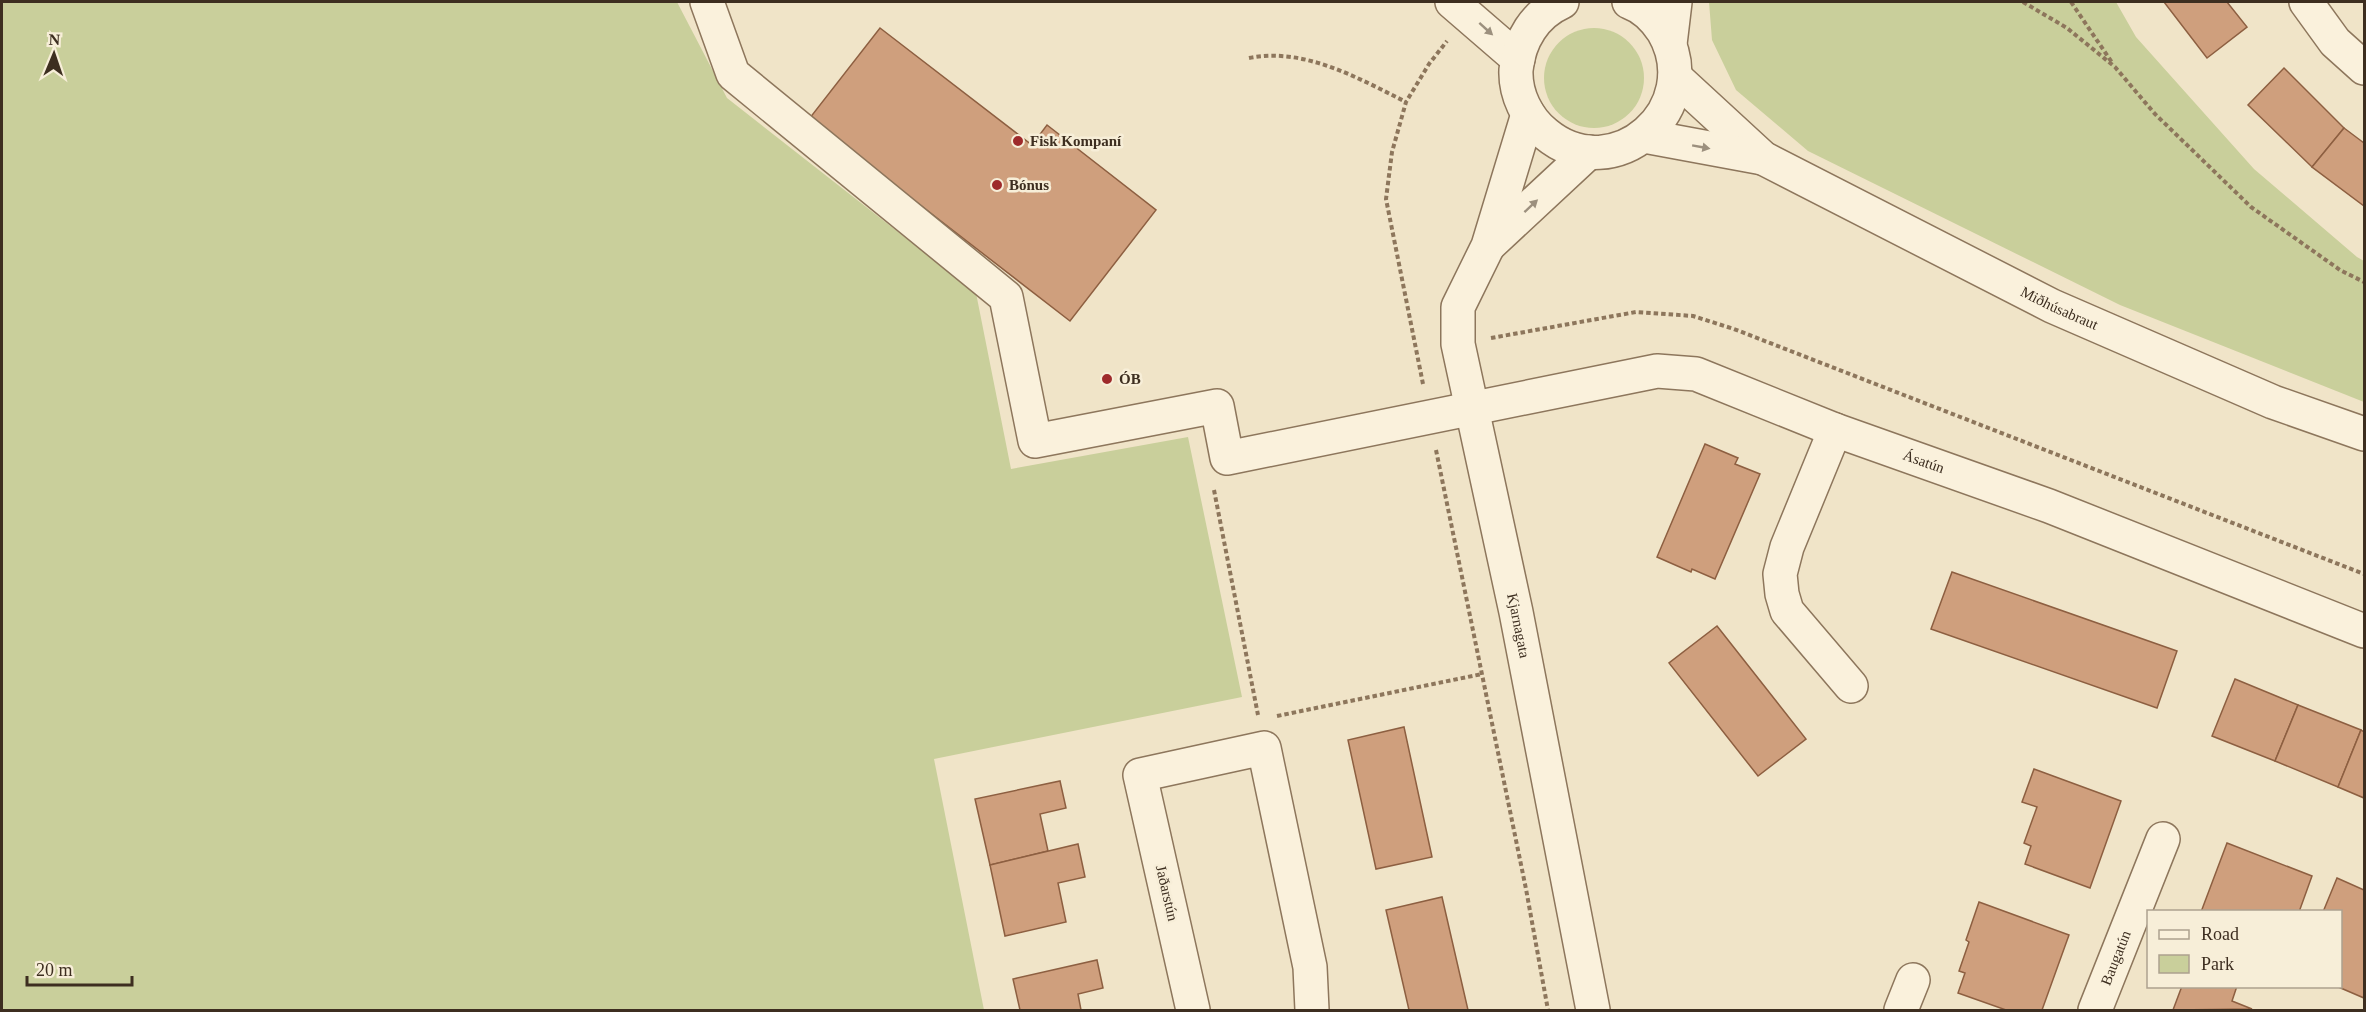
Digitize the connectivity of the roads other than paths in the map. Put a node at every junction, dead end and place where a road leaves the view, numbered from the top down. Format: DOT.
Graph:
graph roads {
  1 [pos="707,2"];
  2 [pos="1452,2"];
  3 [pos="1629,2"];
  4 [pos="1676,2"];
  5 [pos="2306,2"];
  6 [pos="1552,3"];
  7 [pos="1670,44"];
  8 [pos="1518,59"];
  9 [pos="2364,68"];
  10 [pos="1675,77"];
  11 [pos="1528,114"];
  12 [pos="1644,136"];
  13 [pos="1589,152"];
  14 [pos="1763,158"];
  15 [pos="1488,246"];
  16 [pos="1471,409"];
  17 [pos="1835,430"];
  18 [pos="2364,434"];
  19 [pos="2364,631"];
  20 [pos="1851,686"];
  21 [pos="2163,839"];
  22 [pos="1913,980"];
  23 [pos="1193,1011"];
  24 [pos="1312,1011"];
  25 [pos="1593,1011"];
  26 [pos="1901,1011"];
  27 [pos="2095,1011"];
  1 -- 16 [label="street, Ásatún"];
  2 -- 8 [label="street, one-way"];
  3 -- 7 [label="street"];
  4 -- 7 [label="street"];
  5 -- 9 [label="street"];
  6 -- 8 [label="street"];
  7 -- 10 [label="street"];
  8 -- 11 [label="street"];
  10 -- 12 [label="street"];
  10 -- 14 [label="street, Miðhúsabraut"];
  11 -- 13 [label="street"];
  11 -- 15 [label="street, Kjarnagata"];
  12 -- 13 [label="street"];
  12 -- 14 [label="street, Miðhúsabraut, one-way"];
  15 -- 13 [label="street, Kjarnagata, one-way"];
  14 -- 18 [label="street, Miðhúsabraut"];
  15 -- 16 [label="street, Kjarnagata"];
  16 -- 17 [label="street, Ásatún"];
  16 -- 25 [label="street, Kjarnagata"];
  17 -- 19 [label="street, Ásatún"];
  17 -- 20 [label="street"];
  21 -- 27 [label="street, Baugatún"];
  22 -- 26 [label="street"];
  23 -- 24 [label="street, Jaðarstún"];
}
